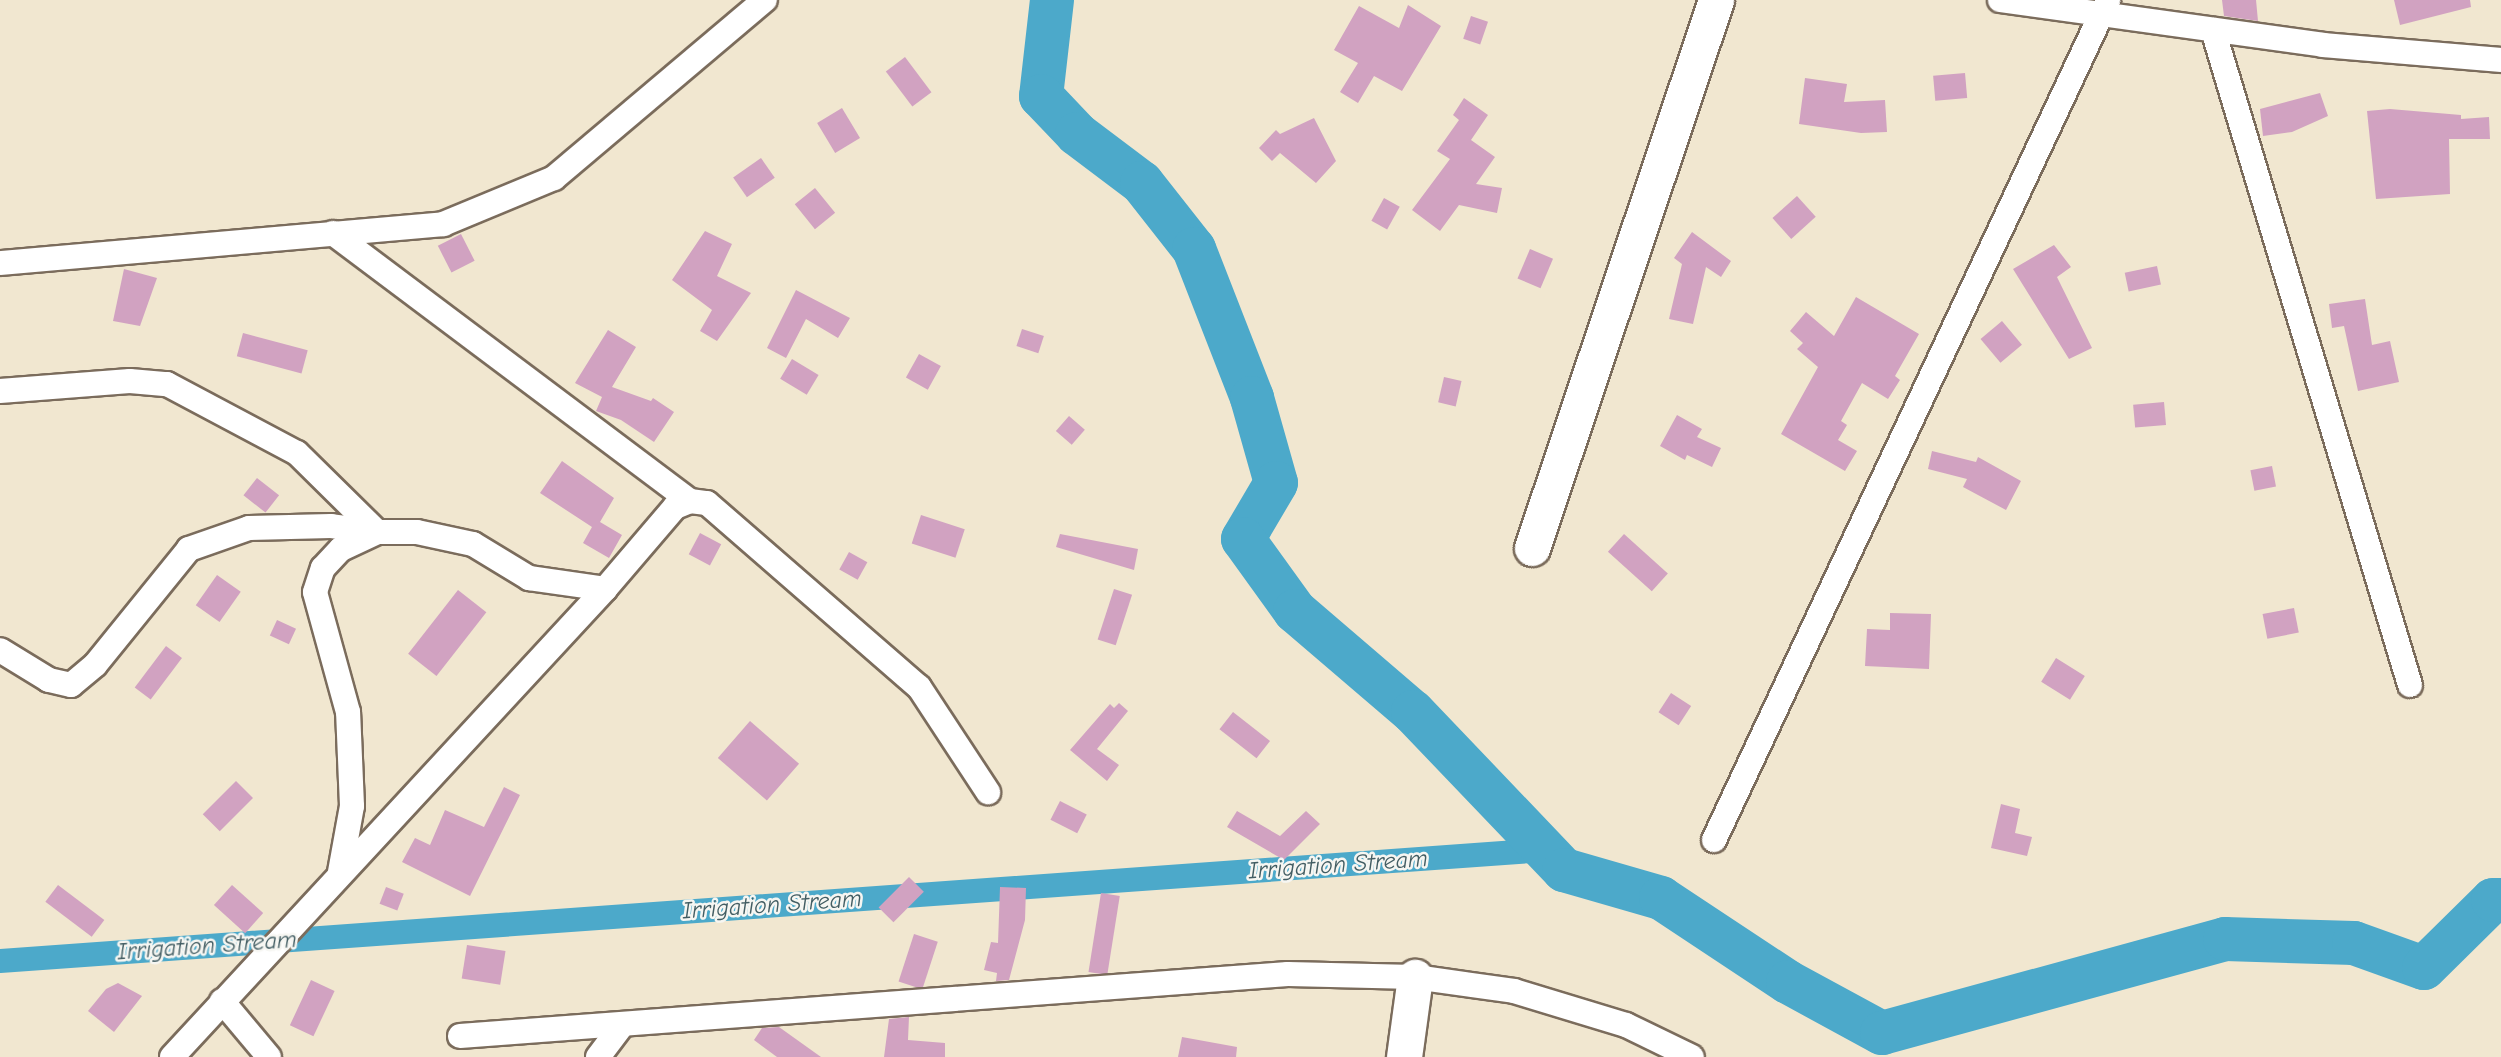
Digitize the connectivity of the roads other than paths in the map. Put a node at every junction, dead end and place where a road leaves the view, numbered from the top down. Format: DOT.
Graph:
graph roads {
  1 [pos="765,0"];
  2 [pos="1716,0"];
  3 [pos="2000,0"];
  4 [pos="2105,7"];
  5 [pos="2213,30"];
  6 [pos="2501,61"];
  7 [pos="333,233"];
  8 [pos="0,263"];
  9 [pos="0,391"];
  10 [pos="690,501"];
  11 [pos="377,532"];
  12 [pos="1532,548"];
  13 [pos="605,589"];
  14 [pos="0,650"];
  15 [pos="2410,685"];
  16 [pos="988,792"];
  17 [pos="1714,840"];
  18 [pos="340,872"];
  19 [pos="1415,977"];
  20 [pos="222,1001"];
  21 [pos="623,1024"];
  22 [pos="460,1037"];
  23 [pos="172,1057"];
  24 [pos="269,1057"];
  25 [pos="598,1057"];
  26 [pos="1404,1057"];
  27 [pos="1692,1057"];
  1 -- 7 [label="street"];
  2 -- 12 [label="street"];
  3 -- 4 [label="street"];
  4 -- 5 [label="street"];
  4 -- 17 [label="street"];
  5 -- 6 [label="street"];
  5 -- 15 [label="street"];
  7 -- 8 [label="street"];
  7 -- 10 [label="street"];
  9 -- 11 [label="street"];
  10 -- 13 [label="street"];
  10 -- 16 [label="street"];
  11 -- 13 [label="street"];
  11 -- 14 [label="street"];
  11 -- 18 [label="street"];
  13 -- 18 [label="street"];
  18 -- 20 [label="street"];
  19 -- 21 [label="street"];
  19 -- 26 [label="street"];
  19 -- 27 [label="street"];
  20 -- 23 [label="street"];
  20 -- 24 [label="street"];
  21 -- 22 [label="street"];
  21 -- 25 [label="street"];
}
